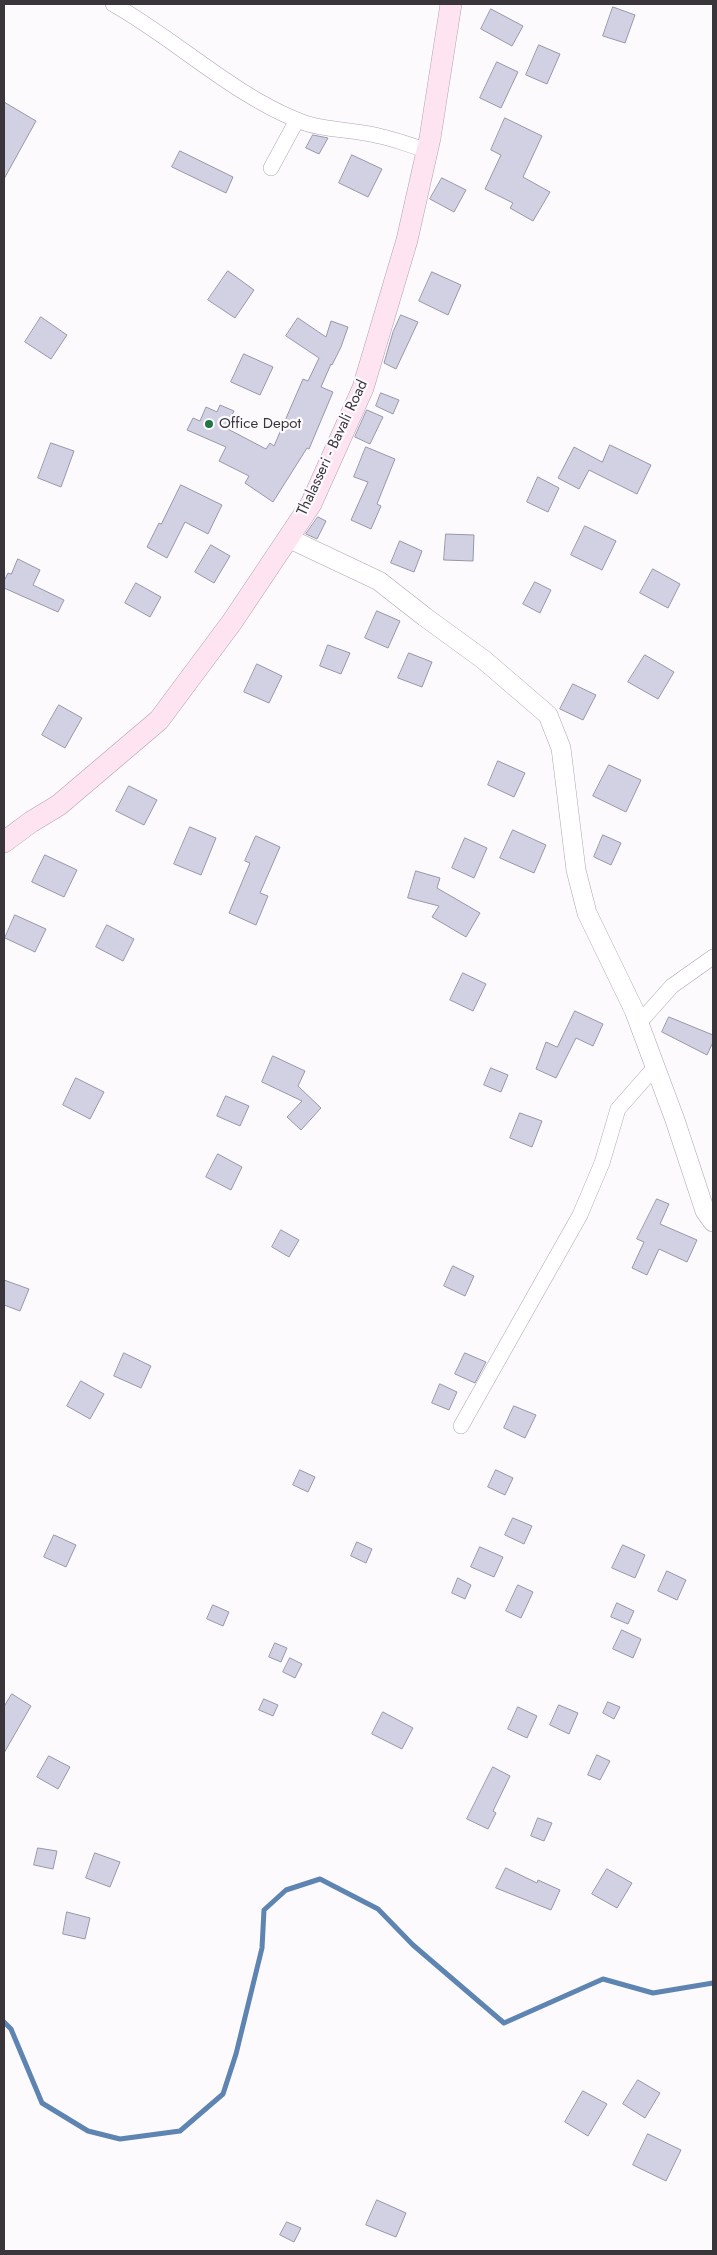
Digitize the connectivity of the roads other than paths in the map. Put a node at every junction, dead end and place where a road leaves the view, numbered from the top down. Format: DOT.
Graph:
graph roads {
  1 [pos="113,4"];
  2 [pos="451,4"];
  3 [pos="297,120"];
  4 [pos="427,150"];
  5 [pos="271,168"];
  6 [pos="288,538"];
  7 [pos="4,842"];
  8 [pos="713,958"];
  9 [pos="639,1023"];
  10 [pos="655,1067"];
  11 [pos="713,1222"];
  12 [pos="461,1426"];
  1 -- 3 [label="street"];
  2 -- 4 [label="main road, Thalasseri - Bavali Road"];
  3 -- 4 [label="street"];
  3 -- 5 [label="street"];
  4 -- 6 [label="main road, Thalasseri - Bavali Road"];
  6 -- 7 [label="main road, Thalasseri - Bavali Road"];
  6 -- 9 [label="street"];
  8 -- 9 [label="street"];
  9 -- 10 [label="street"];
  10 -- 11 [label="street"];
  10 -- 12 [label="street"];
}
